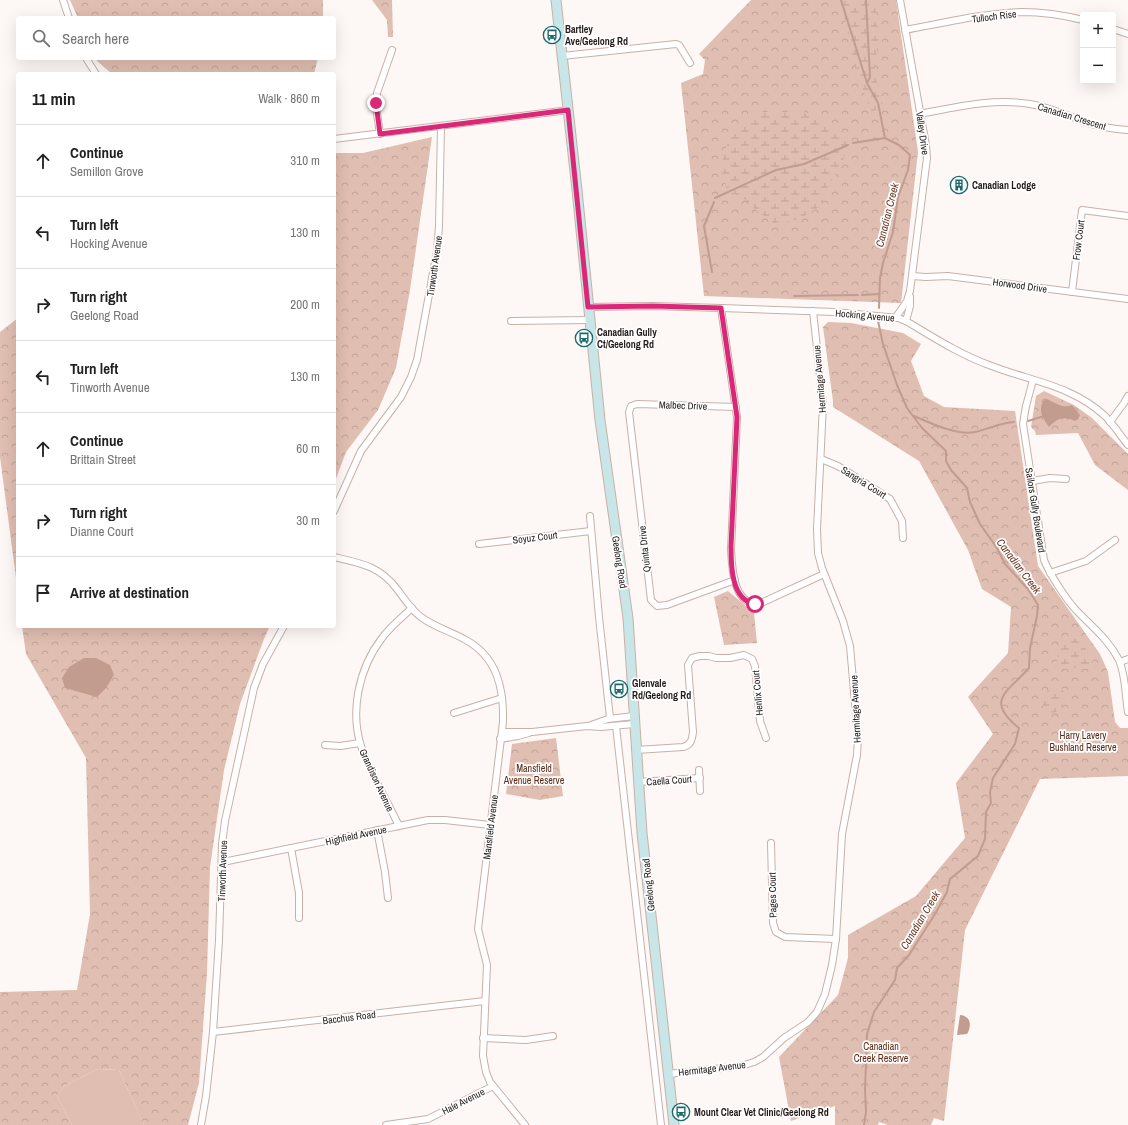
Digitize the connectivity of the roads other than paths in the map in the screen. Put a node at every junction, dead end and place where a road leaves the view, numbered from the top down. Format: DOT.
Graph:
graph roads {
  1 [pos="63,0"];
  2 [pos="556,0"];
  3 [pos="900,0"];
  4 [pos="67,16"];
  5 [pos="1080,19"];
  6 [pos="905,30"];
  7 [pos="1116,30"];
  8 [pos="1128,34"];
  9 [pos="392,50"];
  10 [pos="562,56"];
  11 [pos="87,60"];
  12 [pos="690,64"];
  13 [pos="95,72"];
  14 [pos="568,110"];
  15 [pos="920,114"];
  16 [pos="441,126"];
  17 [pos="1128,130"];
  18 [pos="380,134"];
  19 [pos="336,139"];
  20 [pos="1128,216"];
  21 [pos="912,276"];
  22 [pos="910,291"];
  23 [pos="1072,292"];
  24 [pos="1128,299"];
  25 [pos="588,307"];
  26 [pos="721,308"];
  27 [pos="813,311"];
  28 [pos="896,317"];
  29 [pos="590,320"];
  30 [pos="511,321"];
  31 [pos="906,321"];
  32 [pos="1034,380"];
  33 [pos="1128,396"];
  34 [pos="631,406"];
  35 [pos="736,407"];
  36 [pos="1110,422"];
  37 [pos="1128,445"];
  38 [pos="821,459"];
  39 [pos="1066,479"];
  40 [pos="1032,481"];
  41 [pos="336,507"];
  42 [pos="590,516"];
  43 [pos="591,531"];
  44 [pos="903,538"];
  45 [pos="1115,540"];
  46 [pos="480,544"];
  47 [pos="336,558"];
  48 [pos="1050,573"];
  49 [pos="824,574"];
  50 [pos="735,580"];
  51 [pos="412,608"];
  52 [pos="283,628"];
  53 [pos="1128,659"];
  54 [pos="1120,662"];
  55 [pos="502,698"];
  56 [pos="1128,712"];
  57 [pos="454,713"];
  58 [pos="612,718"];
  59 [pos="634,720"];
  60 [pos="587,726"];
  61 [pos="615,726"];
  62 [pos="501,735"];
  63 [pos="766,738"];
  64 [pos="360,743"];
  65 [pos="325,745"];
  66 [pos="636,750"];
  67 [pos="699,770"];
  68 [pos="700,778"];
  69 [pos="638,782"];
  70 [pos="700,791"];
  71 [pos="490,825"];
  72 [pos="399,826"];
  73 [pos="377,830"];
  74 [pos="771,843"];
  75 [pos="291,848"];
  76 [pos="223,862"];
  77 [pos="388,898"];
  78 [pos="299,918"];
  79 [pos="836,939"];
  80 [pos="485,1001"];
  81 [pos="213,1032"];
  82 [pos="553,1036"];
  83 [pos="483,1038"];
  84 [pos="668,1074"];
  85 [pos="493,1086"];
  86 [pos="201,1125"];
  87 [pos="386,1125"];
  88 [pos="525,1125"];
  89 [pos="662,1125"];
  90 [pos="674,1125"];
  1 -- 4 [label="street"];
  2 -- 10 [label="main road, Geelong Road"];
  3 -- 6 [label="street, Valley Drive"];
  5 -- 6 [label="street, Tulloch Rise"];
  6 -- 15 [label="street, Valley Drive"];
  7 -- 8 [label="street"];
  9 -- 18 [label="street"];
  10 -- 12 [label="street"];
  10 -- 14 [label="main road, Geelong Road"];
  11 -- 13 [label="street"];
  14 -- 16 [label="street"];
  14 -- 25 [label="main road, Geelong Road"];
  15 -- 17 [label="street, Canadian Crescent"];
  15 -- 21 [label="street, Valley Drive"];
  16 -- 18 [label="street"];
  16 -- 41 [label="street, Tinworth Avenue"];
  18 -- 19 [label="street"];
  20 -- 23 [label="street, Frow Court"];
  21 -- 22 [label="street, Valley Drive"];
  21 -- 23 [label="street, Horwood Drive"];
  22 -- 28 [label="street, Valley Drive"];
  22 -- 31 [label="street, Valley Drive"];
  23 -- 24 [label="street, Horwood Drive"];
  25 -- 26 [label="street, Hocking Avenue"];
  25 -- 29 [label="main road, Geelong Road"];
  26 -- 27 [label="street, Hocking Avenue"];
  26 -- 35 [label="street"];
  27 -- 28 [label="street, Hocking Avenue"];
  27 -- 38 [label="street, Hermitage Avenue"];
  28 -- 31 [label="street, Hocking Avenue"];
  29 -- 30 [label="street"];
  29 -- 59 [label="main road, Geelong Road"];
  31 -- 32 [label="street, Hocking Avenue"];
  32 -- 36 [label="street, Hocking Avenue"];
  32 -- 40 [label="street, Sailors Gully Boulevard"];
  33 -- 36 [label="street"];
  34 -- 35 [label="street, Malbec Drive"];
  34 -- 50 [label="street, Quinta Drive"];
  35 -- 50 [label="street"];
  36 -- 37 [label="street, Hocking Avenue"];
  38 -- 44 [label="street, Sangria Court"];
  38 -- 49 [label="street, Hermitage Avenue"];
  39 -- 40 [label="street"];
  40 -- 48 [label="street, Sailors Gully Boulevard"];
  42 -- 43 [label="street"];
  43 -- 46 [label="street, Soyuz Court"];
  43 -- 58 [label="street"];
  45 -- 48 [label="street"];
  47 -- 51 [label="street, Mansfield Avenue"];
  48 -- 54 [label="street, Sailors Gully Boulevard"];
  49 -- 50 [label="street"];
  49 -- 79 [label="street, Hermitage Avenue"];
  51 -- 55 [label="street, Mansfield Avenue"];
  51 -- 64 [label="street, Grandison Avenue"];
  52 -- 76 [label="street, Tinworth Avenue"];
  53 -- 54 [label="street"];
  54 -- 56 [label="street, Sailors Gully Boulevard"];
  55 -- 57 [label="street"];
  55 -- 62 [label="street, Mansfield Avenue"];
  58 -- 59 [label="street"];
  58 -- 60 [label="street"];
  58 -- 61 [label="street"];
  59 -- 61 [label="street"];
  59 -- 66 [label="main road, Geelong Road"];
  60 -- 61 [label="street"];
  60 -- 62 [label="street"];
  61 -- 89 [label="street"];
  62 -- 71 [label="street, Mansfield Avenue"];
  63 -- 66 [label="street, Henlix Court"];
  64 -- 65 [label="street"];
  64 -- 72 [label="street, Grandison Avenue"];
  66 -- 69 [label="main road, Geelong Road"];
  67 -- 68 [label="street"];
  68 -- 69 [label="street, Caella Court"];
  68 -- 70 [label="street"];
  69 -- 84 [label="main road, Geelong Road"];
  71 -- 72 [label="street, Highfield Avenue"];
  71 -- 80 [label="street, Mansfield Avenue"];
  72 -- 73 [label="street, Highfield Avenue"];
  73 -- 75 [label="street, Highfield Avenue"];
  73 -- 77 [label="street"];
  74 -- 79 [label="street, Pages Court"];
  75 -- 76 [label="street, Highfield Avenue"];
  75 -- 78 [label="street"];
  76 -- 81 [label="street, Tinworth Avenue"];
  79 -- 84 [label="street, Hermitage Avenue"];
  80 -- 81 [label="street, Bacchus Road"];
  80 -- 83 [label="street, Mansfield Avenue"];
  81 -- 86 [label="street, Tinworth Avenue"];
  82 -- 83 [label="street"];
  83 -- 85 [label="street, Mansfield Avenue"];
  84 -- 90 [label="main road, Geelong Road"];
  85 -- 87 [label="street, Hale Avenue"];
  85 -- 88 [label="street, Mansfield Avenue"];
}
